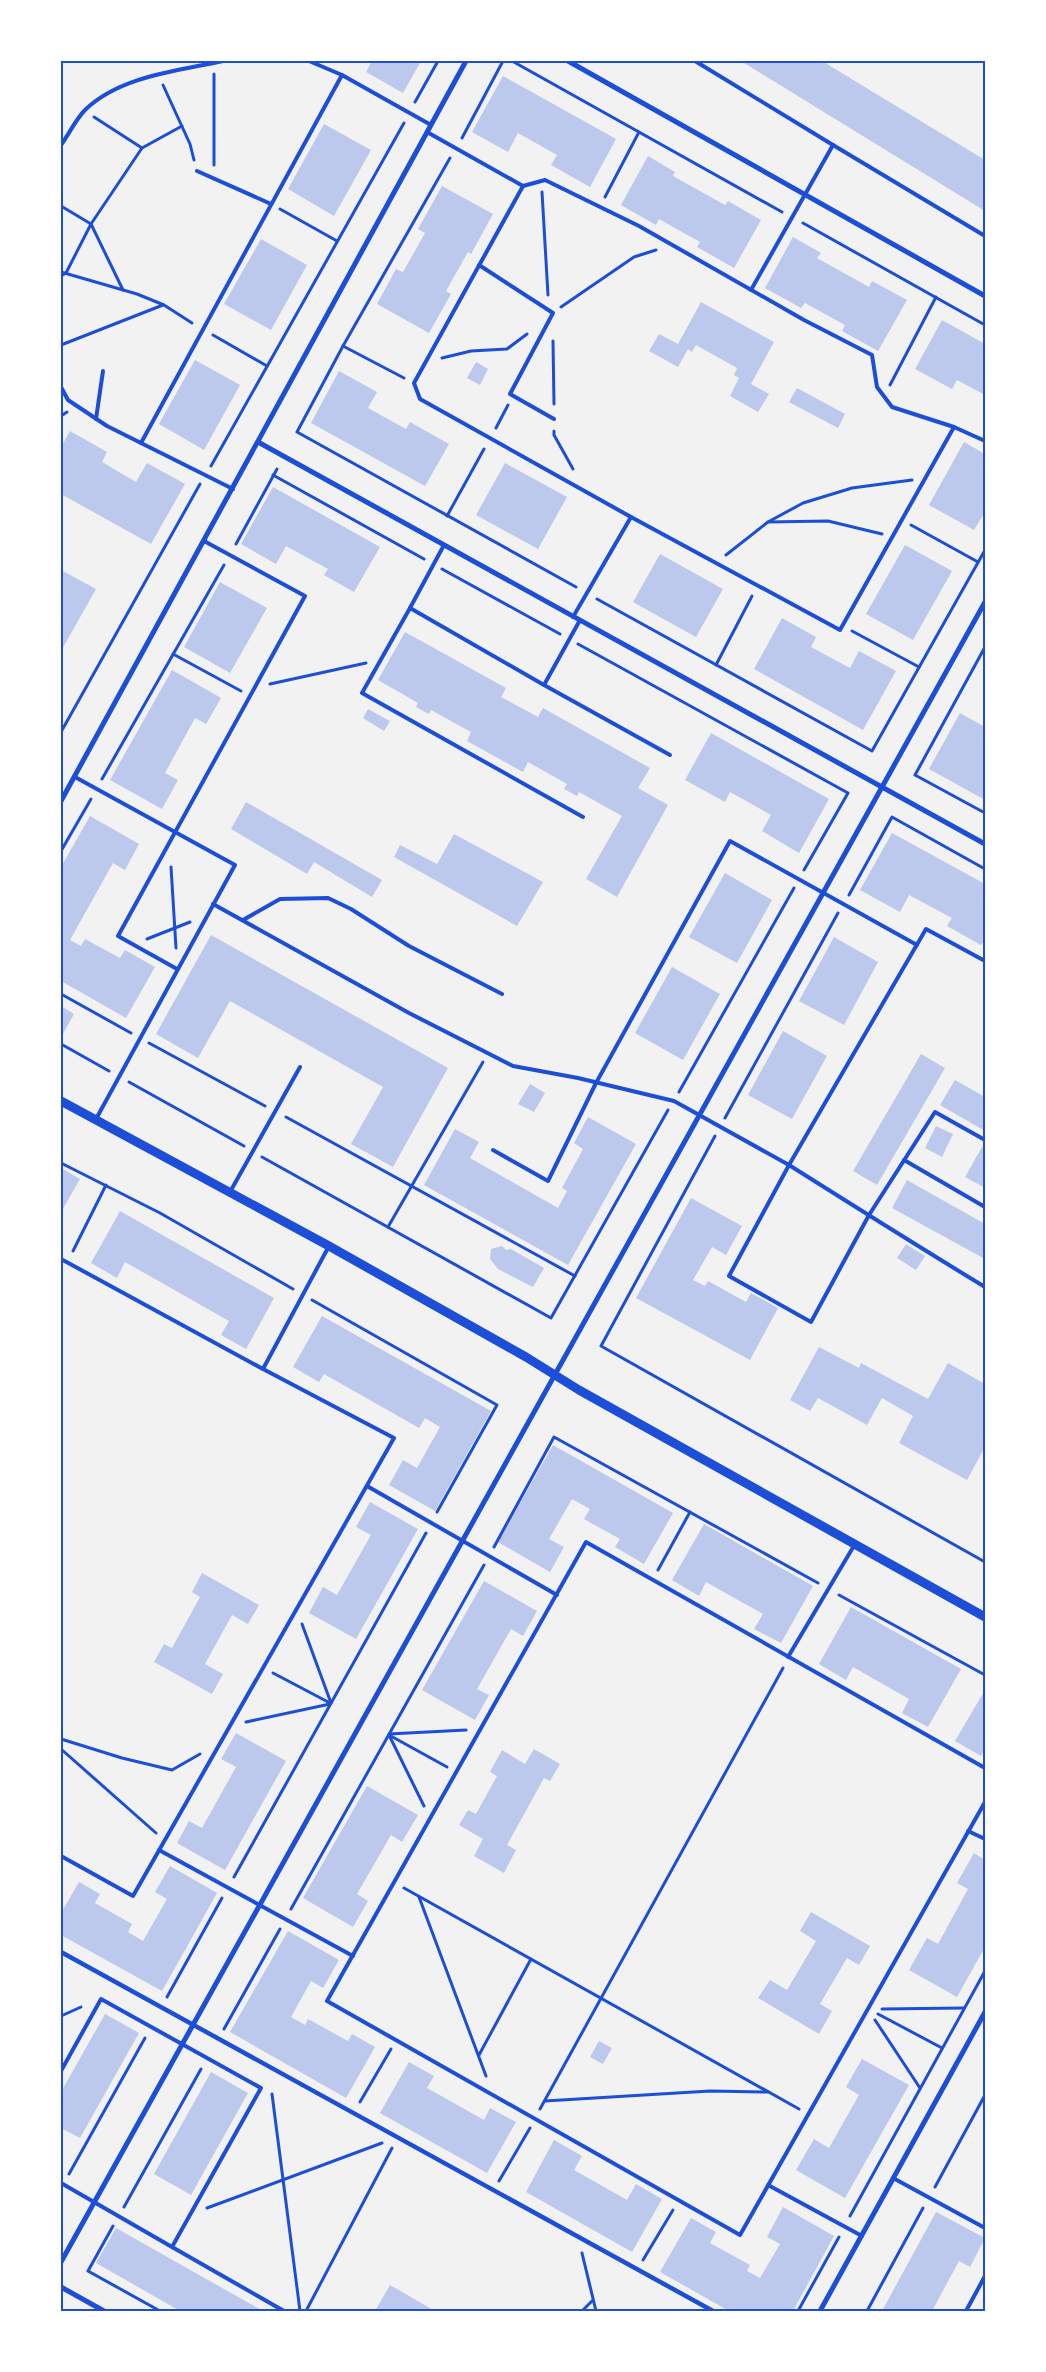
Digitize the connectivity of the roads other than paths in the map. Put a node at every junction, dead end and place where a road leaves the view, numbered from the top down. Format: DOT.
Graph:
graph roads {
  1 [pos="222,61"];
  2 [pos="309,61"];
  3 [pos="466,61"];
  4 [pos="568,61"];
  5 [pos="696,61"];
  6 [pos="342,75"];
  7 [pos="431,125"];
  8 [pos="427,132"];
  9 [pos="61,145"];
  10 [pos="833,145"];
  11 [pos="197,171"];
  12 [pos="523,186"];
  13 [pos="804,194"];
  14 [pos="271,204"];
  15 [pos="985,236"];
  16 [pos="479,265"];
  17 [pos="751,290"];
  18 [pos="985,296"];
  19 [pos="103,371"];
  20 [pos="61,387"];
  21 [pos="96,419"];
  22 [pos="554,419"];
  23 [pos="954,427"];
  24 [pos="985,441"];
  25 [pos="258,442"];
  26 [pos="141,443"];
  27 [pos="233,489"];
  28 [pos="631,517"];
  29 [pos="204,541"];
  30 [pos="444,545"];
  31 [pos="985,602"];
  32 [pos="410,608"];
  33 [pos="573,617"];
  34 [pos="580,620"];
  35 [pos="544,684"];
  36 [pos="670,755"];
  37 [pos="75,777"];
  38 [pos="882,787"];
  39 [pos="61,801"];
  40 [pos="582,817"];
  41 [pos="175,832"];
  42 [pos="985,844"];
  43 [pos="823,893"];
  44 [pos="214,904"];
  45 [pos="243,920"];
  46 [pos="917,945"];
  47 [pos="985,961"];
  48 [pos="177,969"];
  49 [pos="502,994"];
  50 [pos="300,1068"];
  51 [pos="596,1083"];
  52 [pos="61,1101"];
  53 [pos="700,1114"];
  54 [pos="96,1119"];
  55 [pos="985,1140"];
  56 [pos="493,1150"];
  57 [pos="904,1160"];
  58 [pos="789,1165"];
  59 [pos="230,1192"];
  60 [pos="985,1207"];
  61 [pos="869,1215"];
  62 [pos="329,1246"];
  63 [pos="61,1259"];
  64 [pos="985,1287"];
  65 [pos="263,1370"];
  66 [pos="555,1374"];
  67 [pos="367,1486"];
  68 [pos="462,1541"];
  69 [pos="855,1544"];
  70 [pos="557,1595"];
  71 [pos="985,1617"];
  72 [pos="788,1657"];
  73 [pos="985,1768"];
  74 [pos="985,1802"];
  75 [pos="968,1831"];
  76 [pos="985,1839"];
  77 [pos="160,1850"];
  78 [pos="61,1856"];
  79 [pos="260,1905"];
  80 [pos="61,1952"];
  81 [pos="353,1956"];
  82 [pos="985,2012"];
  83 [pos="193,2025"];
  84 [pos="183,2044"];
  85 [pos="61,2071"];
  86 [pos="893,2178"];
  87 [pos="62,2184"];
  88 [pos="768,2185"];
  89 [pos="95,2202"];
  90 [pos="985,2228"];
  91 [pos="862,2236"];
  92 [pos="172,2247"];
  93 [pos="61,2262"];
  94 [pos="985,2276"];
  95 [pos="61,2288"];
  96 [pos="104,2311"];
  97 [pos="284,2311"];
  98 [pos="713,2311"];
  99 [pos="820,2311"];
  100 [pos="966,2311"];
  1 -- 9 [label="lane"];
  2 -- 6 [label="lane"];
  3 -- 7 [label="street"];
  4 -- 13 [label="street"];
  5 -- 10 [label="lane"];
  6 -- 7 [label="lane"];
  6 -- 14 [label="lane"];
  7 -- 8 [label="street"];
  8 -- 12 [label="lane"];
  8 -- 25 [label="street"];
  10 -- 13 [label="lane"];
  10 -- 15 [label="lane"];
  11 -- 14 [label="lane"];
  12 -- 16 [label="lane"];
  12 -- 17 [label="lane"];
  13 -- 17 [label="lane"];
  13 -- 18 [label="street"];
  14 -- 26 [label="lane"];
  16 -- 22 [label="lane"];
  16 -- 28 [label="lane"];
  17 -- 23 [label="lane"];
  19 -- 21 [label="lane"];
  20 -- 21 [label="lane"];
  21 -- 26 [label="lane"];
  23 -- 24 [label="lane"];
  23 -- 28 [label="lane"];
  25 -- 27 [label="street"];
  25 -- 30 [label="street"];
  26 -- 27 [label="lane"];
  27 -- 29 [label="street"];
  28 -- 33 [label="lane"];
  29 -- 37 [label="street"];
  29 -- 41 [label="lane"];
  30 -- 32 [label="lane"];
  30 -- 33 [label="street"];
  31 -- 38 [label="street"];
  32 -- 35 [label="lane"];
  32 -- 40 [label="lane"];
  33 -- 34 [label="street"];
  34 -- 35 [label="lane"];
  34 -- 38 [label="street"];
  35 -- 36 [label="lane"];
  37 -- 39 [label="street"];
  37 -- 41 [label="lane"];
  38 -- 42 [label="street"];
  38 -- 43 [label="street"];
  41 -- 44 [label="lane"];
  41 -- 48 [label="lane"];
  43 -- 46 [label="lane"];
  43 -- 51 [label="lane"];
  43 -- 53 [label="street"];
  44 -- 45 [label="lane"];
  44 -- 48 [label="lane"];
  45 -- 49 [label="lane"];
  45 -- 51 [label="lane"];
  46 -- 47 [label="lane"];
  46 -- 58 [label="lane"];
  48 -- 54 [label="lane"];
  50 -- 59 [label="lane"];
  51 -- 53 [label="lane"];
  51 -- 56 [label="lane"];
  52 -- 54 [label="street"];
  53 -- 58 [label="lane"];
  53 -- 66 [label="street"];
  54 -- 59 [label="street"];
  55 -- 57 [label="lane"];
  57 -- 60 [label="lane"];
  57 -- 61 [label="lane"];
  58 -- 61 [label="lane"];
  58 -- 61 [label="lane"];
  59 -- 62 [label="street"];
  61 -- 64 [label="lane"];
  62 -- 65 [label="lane"];
  62 -- 66 [label="street"];
  63 -- 65 [label="lane"];
  65 -- 67 [label="lane"];
  66 -- 68 [label="street"];
  66 -- 69 [label="street"];
  67 -- 68 [label="lane"];
  67 -- 77 [label="lane"];
  68 -- 70 [label="lane"];
  68 -- 79 [label="street"];
  69 -- 71 [label="street"];
  69 -- 72 [label="lane"];
  70 -- 72 [label="lane"];
  70 -- 81 [label="lane"];
  72 -- 73 [label="lane"];
  74 -- 75 [label="lane"];
  75 -- 76 [label="lane"];
  75 -- 88 [label="lane"];
  77 -- 78 [label="lane"];
  77 -- 79 [label="lane"];
  79 -- 81 [label="lane"];
  79 -- 83 [label="street"];
  80 -- 83 [label="street"];
  81 -- 88 [label="lane"];
  82 -- 86 [label="street"];
  83 -- 84 [label="street"];
  83 -- 98 [label="street"];
  84 -- 85 [label="lane"];
  84 -- 89 [label="street"];
  84 -- 92 [label="lane"];
  86 -- 90 [label="lane"];
  86 -- 91 [label="street"];
  87 -- 89 [label="lane"];
  88 -- 91 [label="lane"];
  89 -- 92 [label="lane"];
  89 -- 93 [label="street"];
  91 -- 99 [label="street"];
  92 -- 97 [label="lane"];
  94 -- 100 [label="lane"];
  95 -- 96 [label="street"];
}
